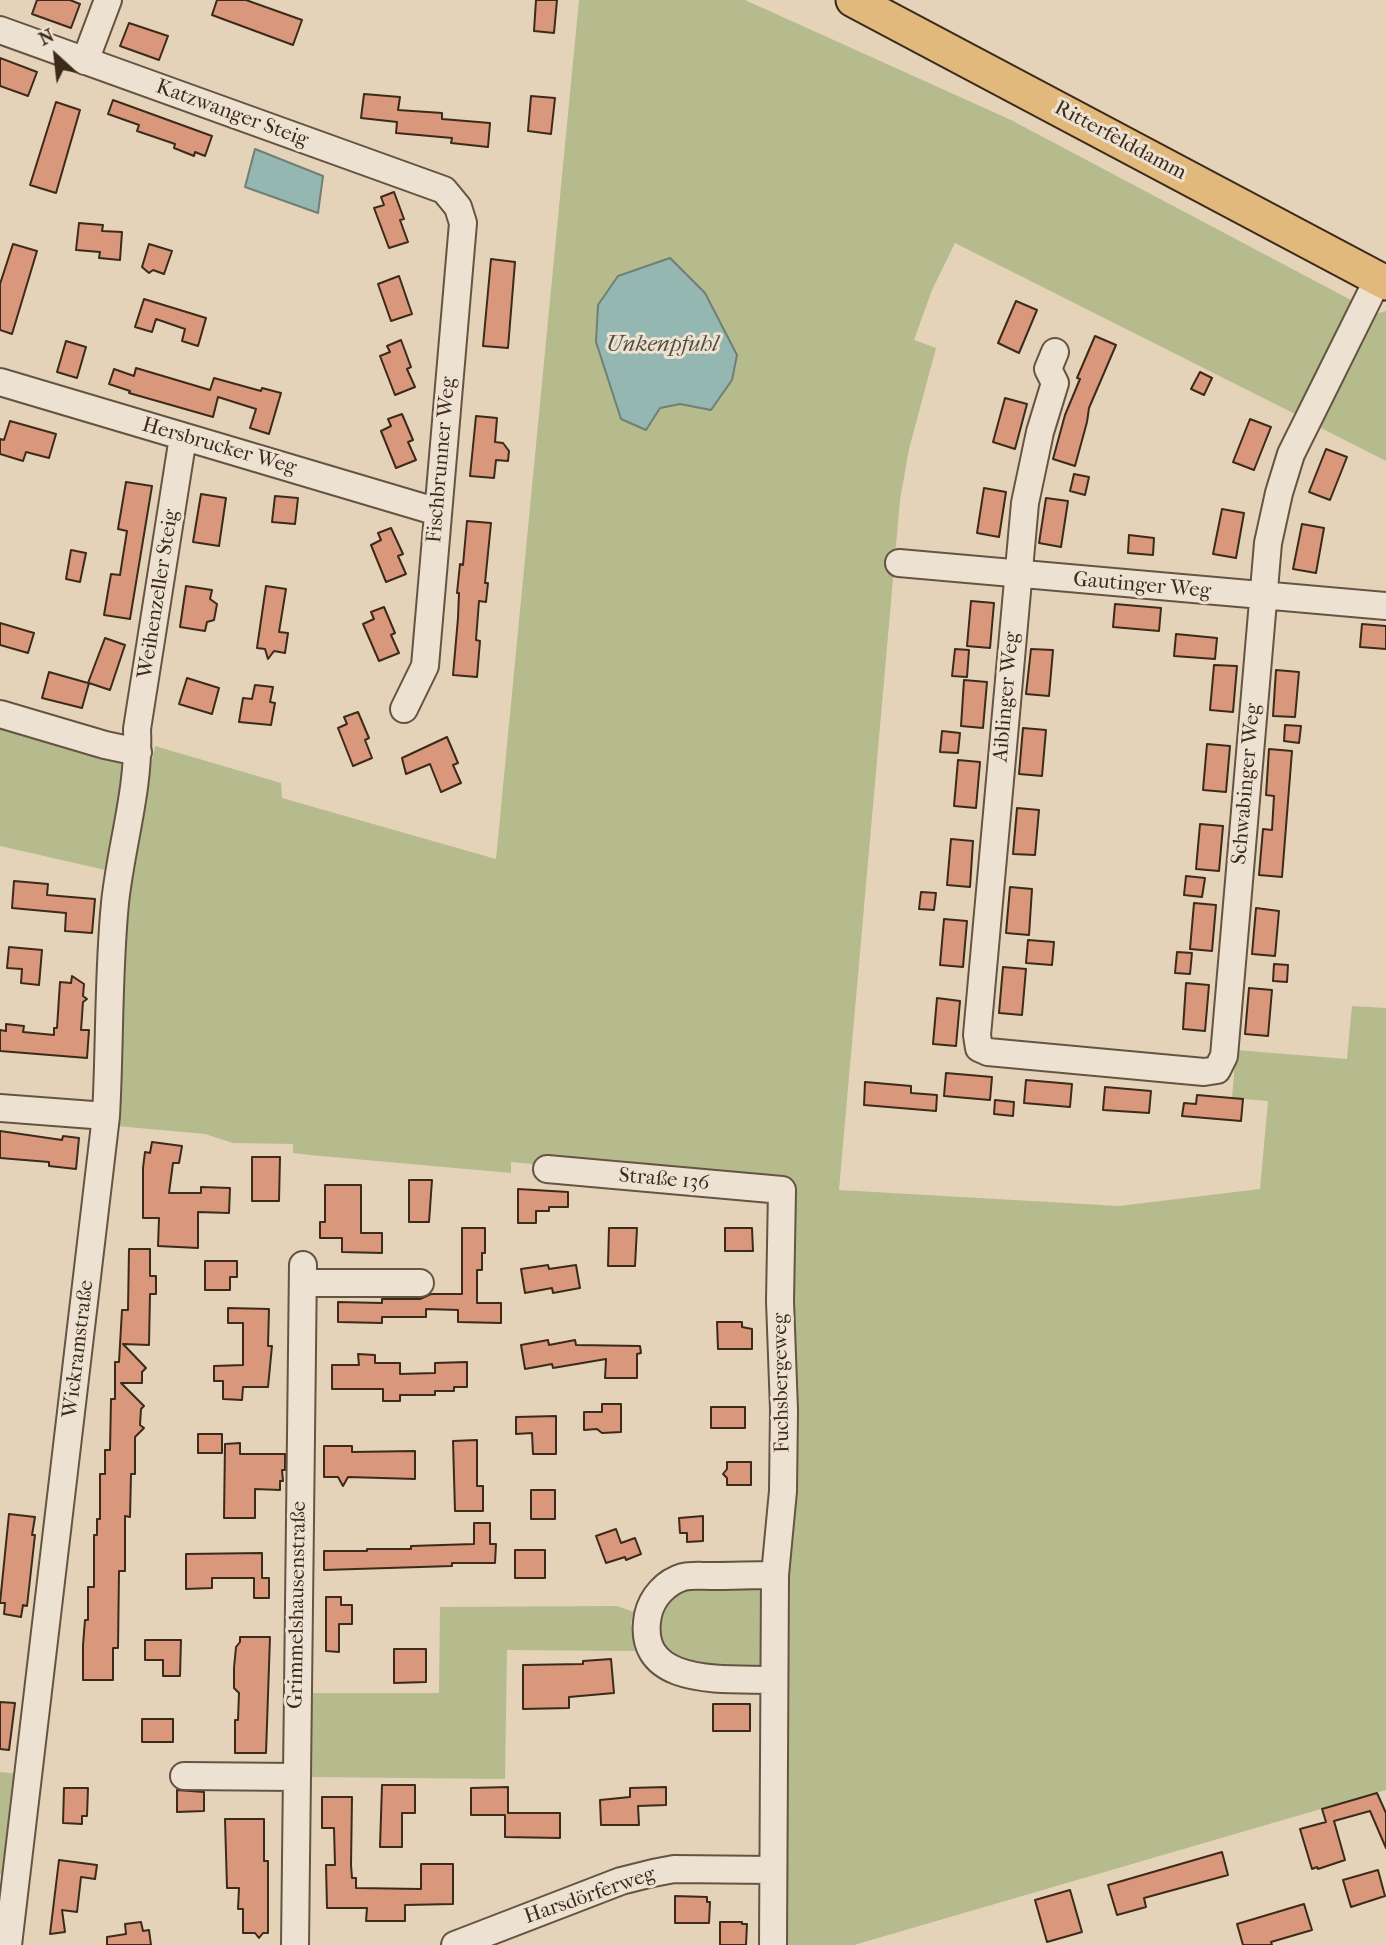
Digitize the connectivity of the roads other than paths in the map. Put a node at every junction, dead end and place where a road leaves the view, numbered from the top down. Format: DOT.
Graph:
graph roads {
  1 [pos="108,0"];
  2 [pos="853,0"];
  3 [pos="0,30"];
  4 [pos="85,61"];
  5 [pos="458,207"];
  6 [pos="1382,281"];
  7 [pos="1055,352"];
  8 [pos="0,382"];
  9 [pos="183,437"];
  10 [pos="438,512"];
  11 [pos="899,563"];
  12 [pos="1018,575"];
  13 [pos="1264,596"];
  14 [pos="1386,606"];
  15 [pos="404,709"];
  16 [pos="0,714"];
  17 [pos="138,752"];
  18 [pos="979,1048"];
  19 [pos="0,1108"];
  20 [pos="106,1116"];
  21 [pos="547,1169"];
  22 [pos="782,1190"];
  23 [pos="420,1283"];
  24 [pos="775,1575"];
  25 [pos="774,1680"];
  26 [pos="184,1776"];
  27 [pos="296,1777"];
  28 [pos="772,1870"];
  29 [pos="8,1945"];
  30 [pos="295,1945"];
  31 [pos="455,1945"];
  32 [pos="772,1945"];
  1 -- 4 [label="street"];
  2 -- 6 [label="main road, Ritterfelddamm"];
  3 -- 4 [label="street, Katzwanger Steig"];
  4 -- 5 [label="street, Katzwanger Steig"];
  5 -- 10 [label="street, Fischbrunner Weg"];
  6 -- 13 [label="street, Schwabinger Weg"];
  7 -- 12 [label="street, Aiblinger Weg"];
  8 -- 9 [label="street, Hersbrucker Weg"];
  9 -- 10 [label="street, Hersbrucker Weg"];
  9 -- 17 [label="street, Weihenzeller Steig"];
  10 -- 15 [label="street, Fischbrunner Weg"];
  11 -- 12 [label="street, Gautinger Weg"];
  12 -- 13 [label="street, Gautinger Weg"];
  12 -- 18 [label="street, Aiblinger Weg"];
  13 -- 14 [label="street, Gautinger Weg"];
  13 -- 18 [label="street, Schwabinger Weg"];
  16 -- 17 [label="street"];
  17 -- 20 [label="street, Wickramstraße"];
  19 -- 20 [label="street"];
  20 -- 29 [label="street, Wickramstraße"];
  21 -- 22 [label="street, Straße 136"];
  22 -- 24 [label="street, Fuchsbergeweg"];
  23 -- 27 [label="street, Grimmelshausenstraße"];
  24 -- 25 [label="street, Fuchsbergeweg"];
  24 -- 25 [label="street"];
  25 -- 28 [label="street, Fuchsbergeweg"];
  26 -- 27 [label="street"];
  27 -- 30 [label="street, Grimmelshausenstraße"];
  28 -- 31 [label="street, Harsdörferweg"];
  28 -- 32 [label="street, Fuchsbergeweg"];
}
